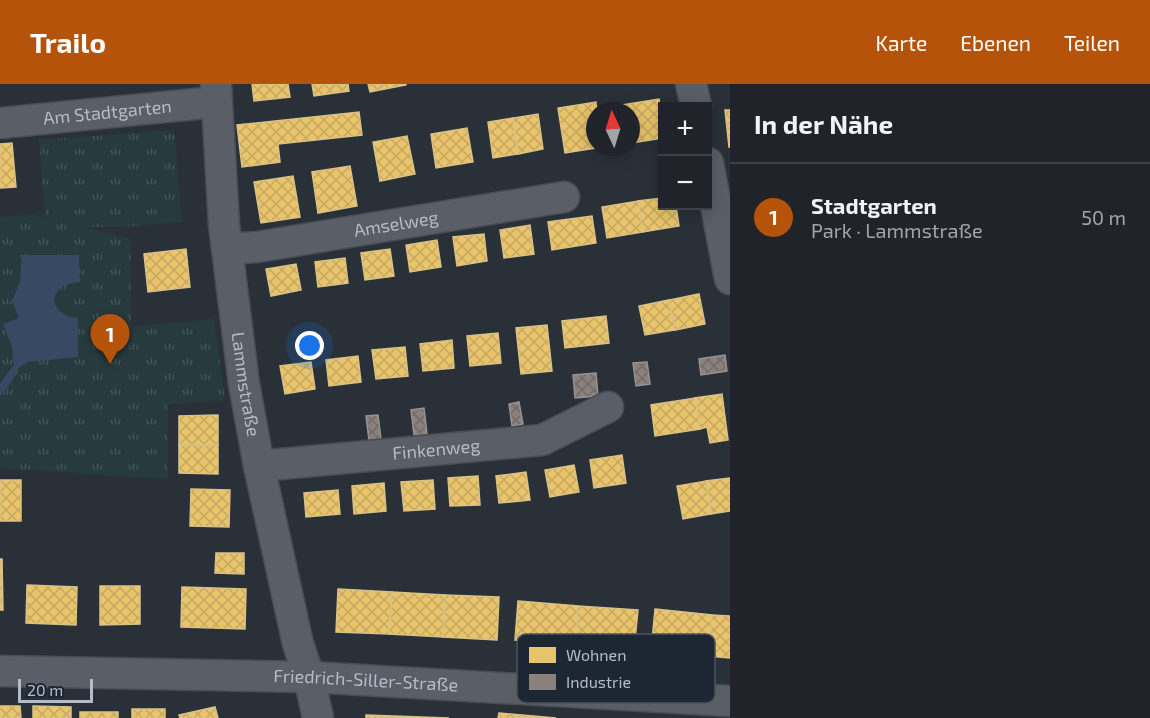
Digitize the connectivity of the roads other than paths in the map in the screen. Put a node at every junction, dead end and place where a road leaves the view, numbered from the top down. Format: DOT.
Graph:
graph roads {
  1 [pos="691,84"];
  2 [pos="216,93"];
  3 [pos="695,102"];
  4 [pos="0,123"];
  5 [pos="712,178"];
  6 [pos="564,197"];
  7 [pos="725,226"];
  8 [pos="228,249"];
  9 [pos="730,279"];
  10 [pos="608,407"];
  11 [pos="259,466"];
  12 [pos="0,671"];
  13 [pos="309,677"];
  14 [pos="517,689"];
  15 [pos="715,700"];
  16 [pos="730,701"];
  17 [pos="318,718"];
  1 -- 3 [label="street"];
  2 -- 4 [label="street, Am Stadtgarten"];
  2 -- 8 [label="street, Lammstraße"];
  5 -- 7 [label="street"];
  6 -- 8 [label="street, Amselweg"];
  7 -- 9 [label="street"];
  8 -- 11 [label="street, Lammstraße"];
  10 -- 11 [label="street, Finkenweg"];
  11 -- 13 [label="street, Lammstraße"];
  12 -- 13 [label="street, Friedrich-Siller-Straße"];
  13 -- 14 [label="street, Friedrich-Siller-Straße"];
  13 -- 17 [label="street, Lammstraße"];
  15 -- 16 [label="street, Friedrich-Siller-Straße"];
}
